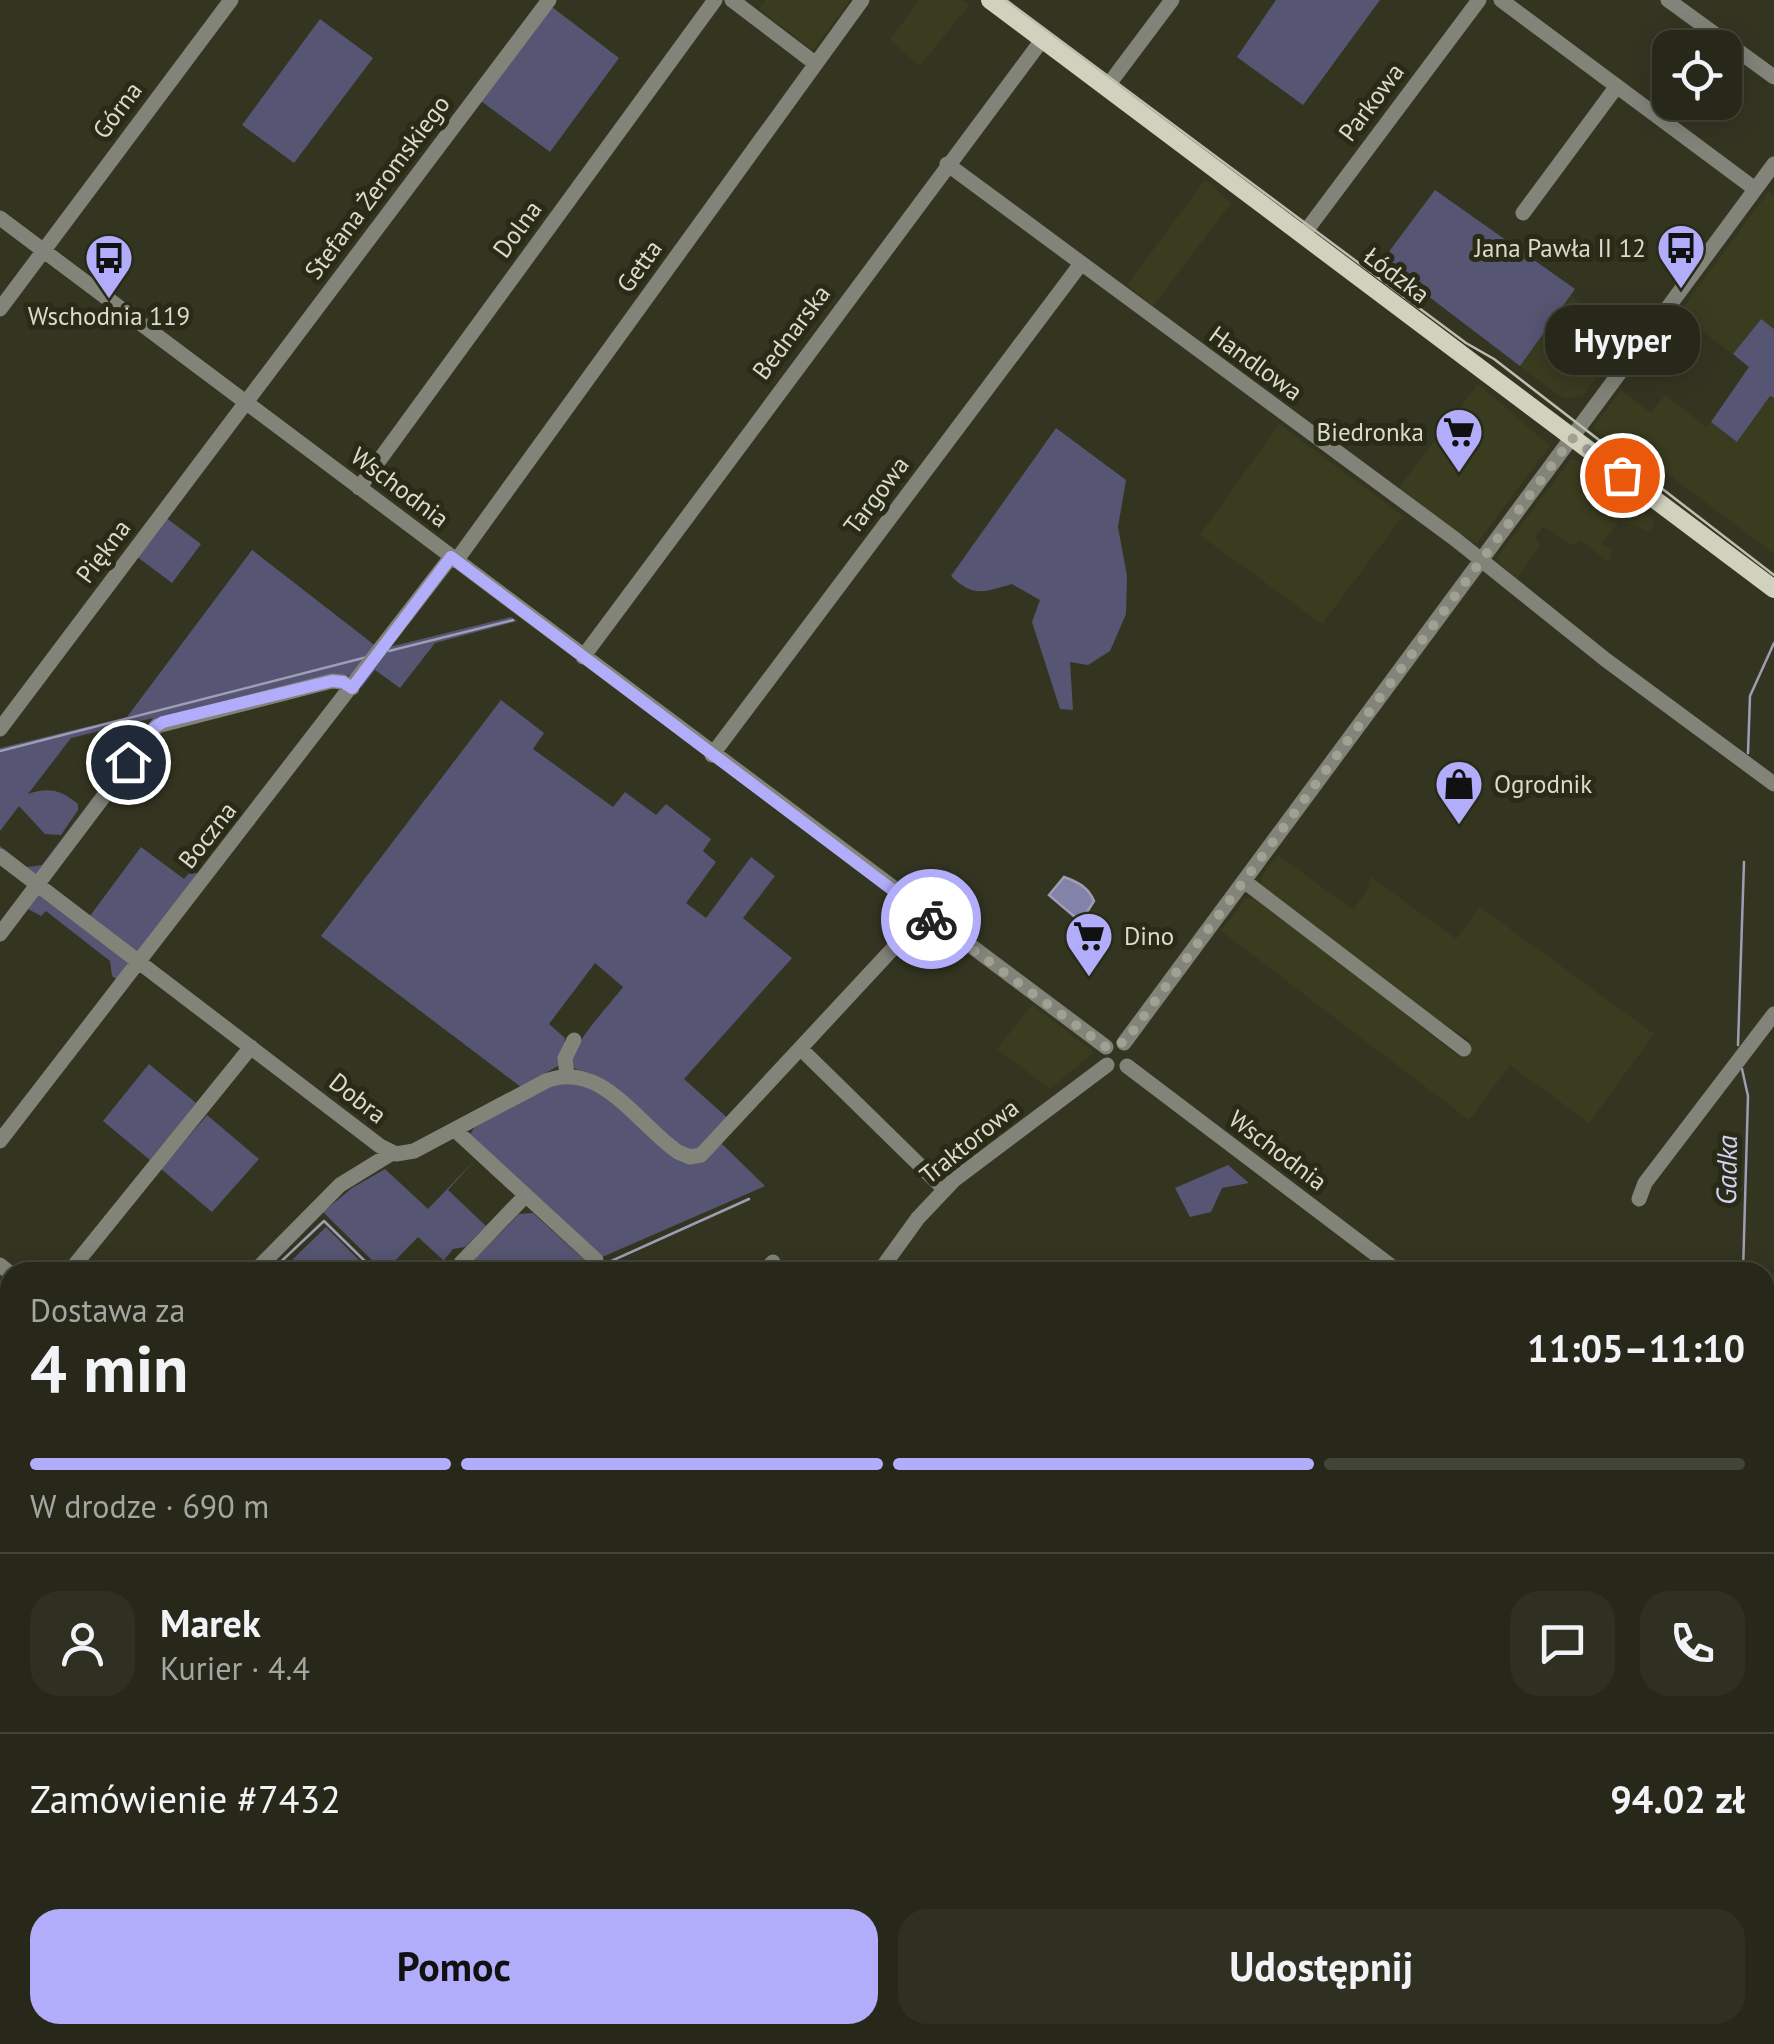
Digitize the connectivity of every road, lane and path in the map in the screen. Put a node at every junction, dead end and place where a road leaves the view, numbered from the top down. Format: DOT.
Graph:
graph roads {
  1 [pos="231,0"];
  2 [pos="549,0"];
  3 [pos="715,0"];
  4 [pos="732,0"];
  5 [pos="862,0"];
  6 [pos="990,0"];
  7 [pos="1172,0"];
  8 [pos="1479,0"];
  9 [pos="1501,0"];
  10 [pos="1674,2"];
  11 [pos="1042,40"];
  12 [pos="816,64"];
  13 [pos="1774,77"];
  14 [pos="1617,86"];
  15 [pos="1106,88"];
  16 [pos="947,164"];
  17 [pos="1767,178"];
  18 [pos="1523,212"];
  19 [pos="0,218"];
  20 [pos="1303,235"];
  21 [pos="43,250"];
  22 [pos="1080,264"];
  23 [pos="0,309"];
  24 [pos="246,404"];
  25 [pos="1572,438"];
  26 [pos="359,488"];
  27 [pos="453,559"];
  28 [pos="1482,561"];
  29 [pos="1774,589"];
  30 [pos="582,656"];
  31 [pos="352,688"];
  32 [pos="0,728"];
  33 [pos="712,755"];
  34 [pos="1774,784"];
  35 [pos="0,856"];
  36 [pos="1244,881"];
  37 [pos="38,883"];
  38 [pos="925,914"];
  39 [pos="0,934"];
  40 [pos="140,963"];
  41 [pos="1774,1014"];
  42 [pos="574,1040"];
  43 [pos="1124,1043"];
  44 [pos="1106,1047"];
  45 [pos="251,1048"];
  46 [pos="1464,1049"];
  47 [pos="802,1050"];
  48 [pos="1107,1064"];
  49 [pos="1128,1066"];
  50 [pos="567,1076"];
  51 [pos="455,1130"];
  52 [pos="0,1141"];
  53 [pos="392,1153"];
  54 [pos="944,1189"];
  55 [pos="525,1196"];
  56 [pos="1639,1199"];
  57 [pos="596,1260"];
  58 [pos="76,1262"];
  59 [pos="264,1262"];
  60 [pos="462,1262"];
  61 [pos="886,1262"];
  62 [pos="1381,1262"];
  1 -- 21 [label="street, Górna"];
  2 -- 24 [label="street, Stefana Żeromskiego"];
  3 -- 26 [label="street, Dolna"];
  4 -- 12 [label="street"];
  5 -- 12 [label="street, Getta"];
  6 -- 11 [label="main road, Łódzka"];
  7 -- 15 [label="street"];
  8 -- 20 [label="street, Parkowa"];
  9 -- 14 [label="street"];
  10 -- 13 [label="street"];
  11 -- 15 [label="main road, Łódzka"];
  11 -- 16 [label="street, Bednarska"];
  12 -- 27 [label="street, Getta"];
  14 -- 17 [label="street"];
  14 -- 18 [label="street"];
  15 -- 20 [label="main road, Łódzka"];
  16 -- 22 [label="street, Handlowa"];
  16 -- 30 [label="street, Bednarska"];
  17 -- 25 [label="street"];
  19 -- 21 [label="street, Wschodnia"];
  20 -- 25 [label="main road, Łódzka"];
  21 -- 23 [label="street, Górna"];
  21 -- 24 [label="street, Wschodnia"];
  22 -- 28 [label="street, Handlowa"];
  22 -- 33 [label="street, Targowa"];
  24 -- 26 [label="street, Wschodnia"];
  24 -- 32 [label="street, Piękna"];
  25 -- 28 [label="street"];
  25 -- 29 [label="main road, Łódzka"];
  26 -- 27 [label="street, Wschodnia"];
  27 -- 30 [label="street, Wschodnia"];
  27 -- 31 [label="street, Boczna"];
  28 -- 34 [label="street, Handlowa"];
  28 -- 36 [label="street"];
  30 -- 33 [label="street, Wschodnia"];
  31 -- 37 [label="street"];
  31 -- 40 [label="street, Boczna"];
  33 -- 38 [label="street, Wschodnia"];
  35 -- 37 [label="street, Dobra"];
  36 -- 43 [label="street"];
  36 -- 46 [label="street"];
  37 -- 39 [label="street"];
  37 -- 40 [label="street, Dobra"];
  38 -- 44 [label="street, Wschodnia"];
  38 -- 47 [label="street"];
  40 -- 45 [label="street, Dobra"];
  40 -- 52 [label="street, Boczna"];
  41 -- 56 [label="street"];
  42 -- 50 [label="street"];
  43 -- 44 [label="street"];
  43 -- 49 [label="street"];
  44 -- 48 [label="street"];
  45 -- 53 [label="street, Dobra"];
  45 -- 58 [label="street"];
  47 -- 50 [label="street"];
  47 -- 54 [label="street"];
  48 -- 49 [label="street"];
  48 -- 54 [label="street, Traktorowa"];
  49 -- 62 [label="street, Wschodnia"];
  50 -- 51 [label="street, Dobra"];
  51 -- 53 [label="street, Dobra"];
  51 -- 55 [label="street"];
  53 -- 59 [label="street"];
  54 -- 61 [label="street, Traktorowa"];
  55 -- 57 [label="street"];
  55 -- 60 [label="street"];
}
